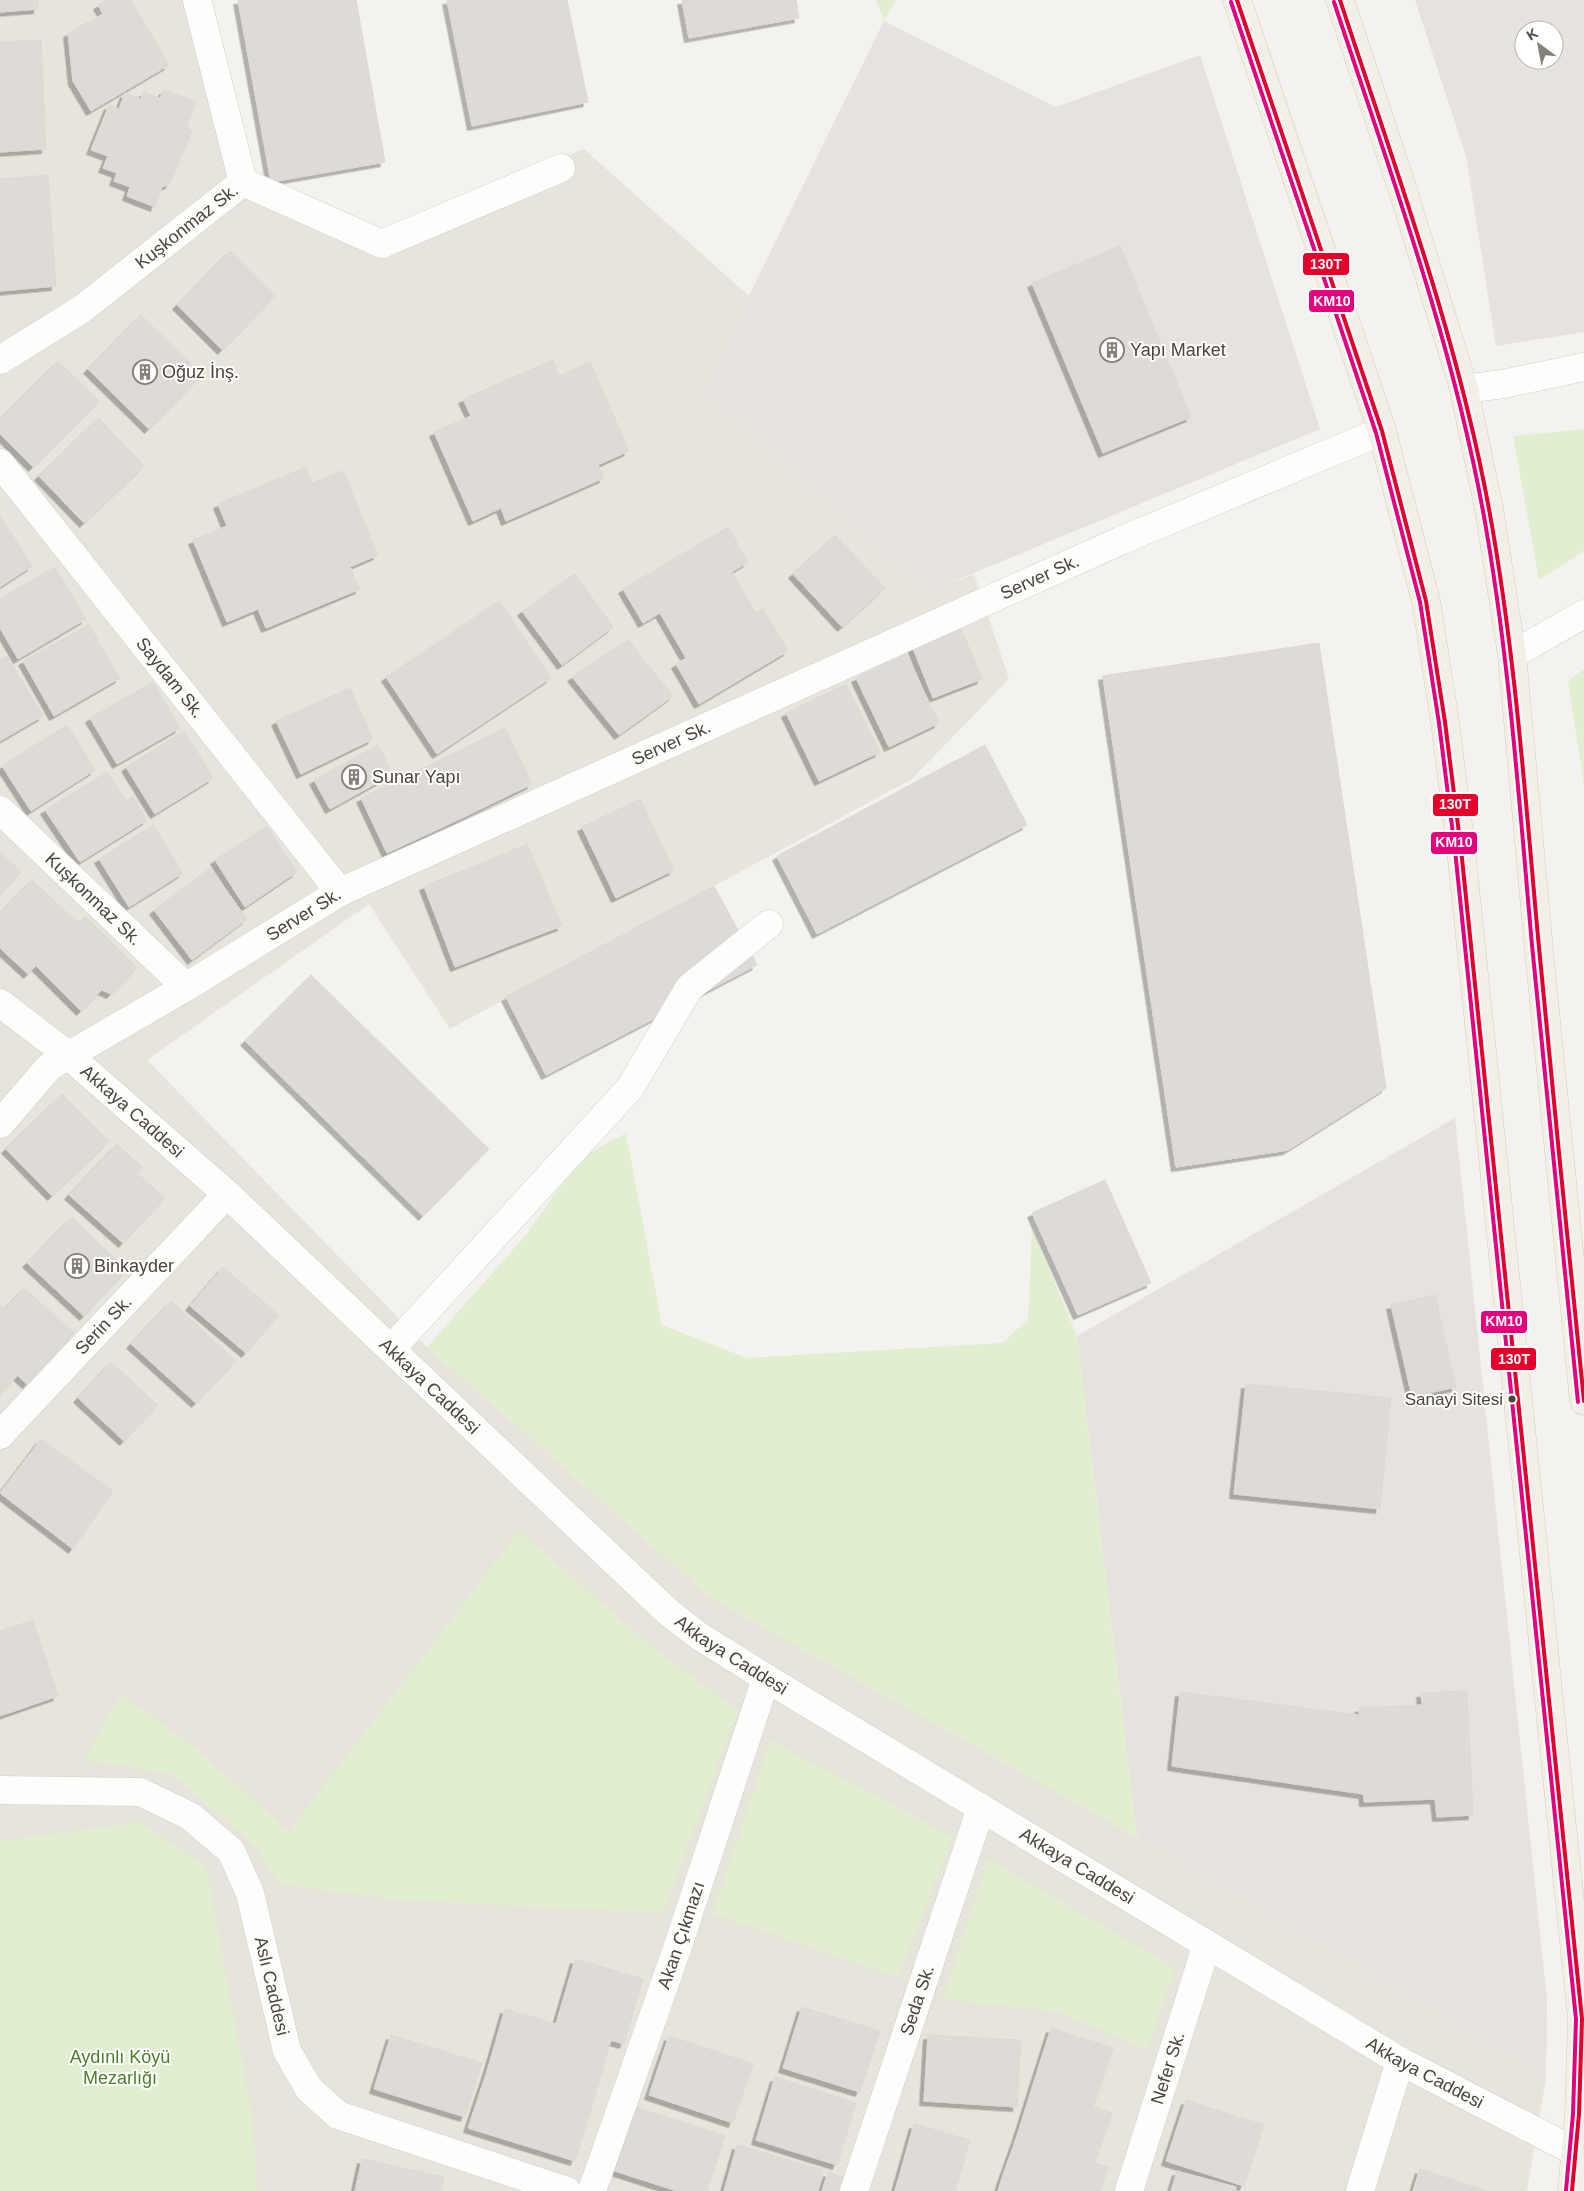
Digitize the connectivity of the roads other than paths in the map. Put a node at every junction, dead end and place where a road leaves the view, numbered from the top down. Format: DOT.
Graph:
graph roads {
  1 [pos="197,0"];
  2 [pos="1230,0"];
  3 [pos="1237,0"];
  4 [pos="1340,0"];
  5 [pos="1349,0"];
  6 [pos="1251,42"];
  7 [pos="1358,51"];
  8 [pos="561,168"];
  9 [pos="243,182"];
  10 [pos="0,360"];
  11 [pos="1584,367"];
  12 [pos="1464,389"];
  13 [pos="1382,431"];
  14 [pos="0,463"];
  15 [pos="1584,614"];
  16 [pos="1512,655"];
  17 [pos="0,810"];
  18 [pos="340,892"];
  19 [pos="769,924"];
  20 [pos="186,987"];
  21 [pos="0,1003"];
  22 [pos="68,1055"];
  23 [pos="0,1124"];
  24 [pos="227,1194"];
  25 [pos="391,1348"];
  26 [pos="1584,1402"];
  27 [pos="0,1435"];
  28 [pos="766,1678"];
  29 [pos="0,1790"];
  30 [pos="982,1808"];
  31 [pos="1207,1944"];
  32 [pos="1400,2061"];
  33 [pos="1576,2152"];
  34 [pos="567,2191"];
  35 [pos="592,2191"];
  36 [pos="854,2191"];
  37 [pos="1129,2191"];
  38 [pos="1360,2191"];
  39 [pos="1572,2191"];
  1 -- 9 [label="street, Kuşkonmaz Sk."];
  2 -- 6 [label="main road"];
  3 -- 6 [label="main road"];
  4 -- 7 [label="main road"];
  5 -- 7 [label="main road"];
  6 -- 13 [label="main road"];
  7 -- 12 [label="main road"];
  8 -- 9 [label="street"];
  9 -- 10 [label="street, Kuşkonmaz Sk."];
  11 -- 12 [label="street"];
  12 -- 16 [label="main road"];
  13 -- 18 [label="street, Server Sk."];
  13 -- 33 [label="main road"];
  14 -- 18 [label="street, Saydam Sk."];
  15 -- 16 [label="street"];
  16 -- 26 [label="main road"];
  17 -- 20 [label="street, Kuşkonmaz Sk."];
  18 -- 20 [label="street, Server Sk."];
  19 -- 25 [label="street"];
  20 -- 22 [label="street, Server Sk."];
  21 -- 22 [label="street, Akkaya Caddesi"];
  22 -- 23 [label="street, Server Sk."];
  22 -- 24 [label="street, Akkaya Caddesi"];
  24 -- 25 [label="street, Akkaya Caddesi"];
  24 -- 27 [label="street, Serin Sk."];
  25 -- 28 [label="street, Akkaya Caddesi"];
  28 -- 30 [label="street, Akkaya Caddesi"];
  28 -- 35 [label="street, Akan Çıkmazı"];
  29 -- 34 [label="street, Aslı Caddesi"];
  30 -- 31 [label="street, Akkaya Caddesi"];
  30 -- 36 [label="street, Seda Sk."];
  31 -- 32 [label="street, Akkaya Caddesi"];
  31 -- 37 [label="street, Nefer Sk."];
  32 -- 33 [label="street, Akkaya Caddesi"];
  32 -- 38 [label="street"];
  33 -- 39 [label="main road"];
}
